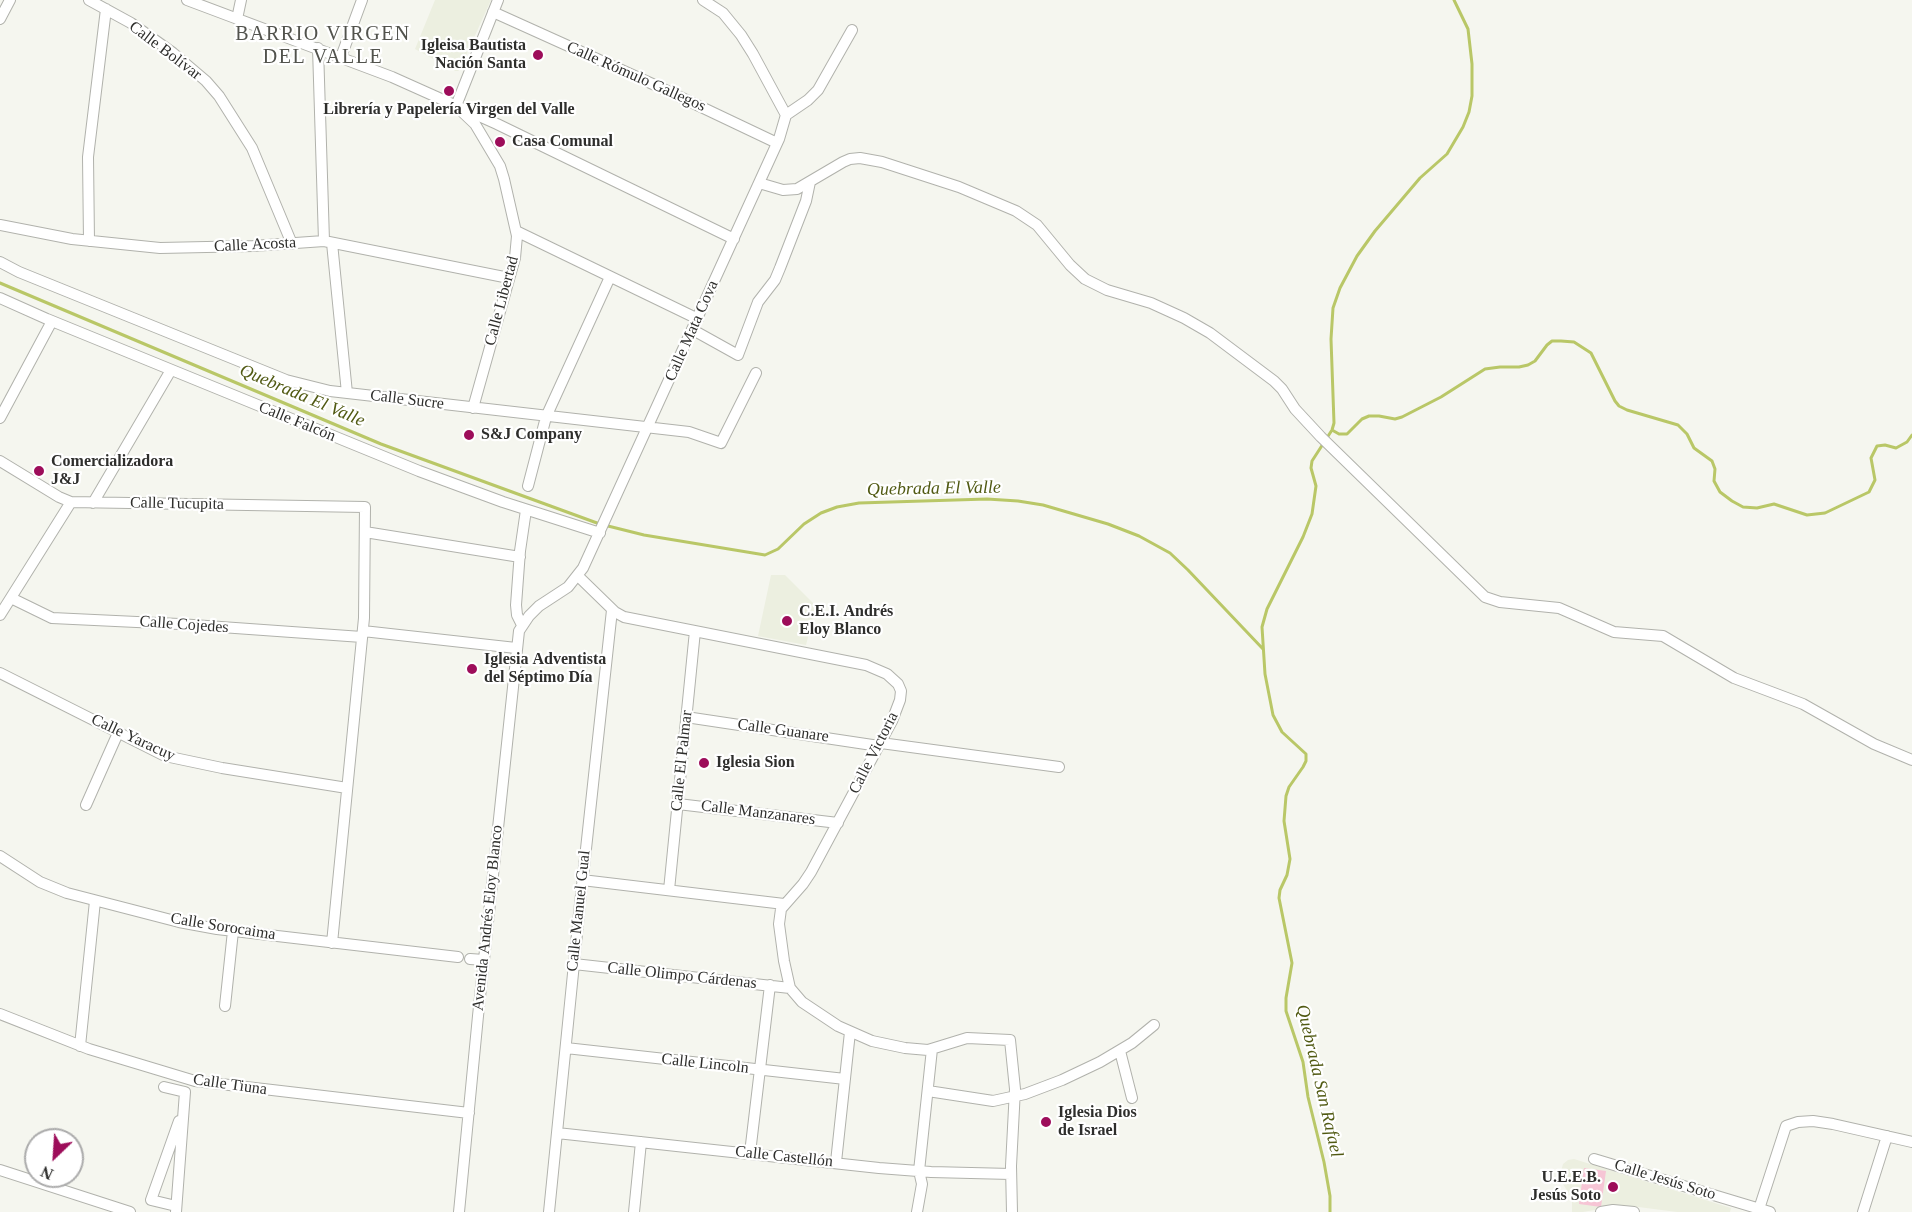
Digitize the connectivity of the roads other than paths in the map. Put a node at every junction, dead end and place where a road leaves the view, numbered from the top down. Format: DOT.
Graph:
graph roads {
  1 [pos="10,0"];
  2 [pos="89,0"];
  3 [pos="187,0"];
  4 [pos="241,0"];
  5 [pos="362,0"];
  6 [pos="498,0"];
  7 [pos="703,0"];
  8 [pos="106,9"];
  9 [pos="493,12"];
  10 [pos="0,19"];
  11 [pos="237,19"];
  12 [pos="852,30"];
  13 [pos="318,48"];
  14 [pos="341,57"];
  15 [pos="456,106"];
  16 [pos="786,115"];
  17 [pos="777,143"];
  18 [pos="810,182"];
  19 [pos="759,183"];
  20 [pos="0,225"];
  21 [pos="516,231"];
  22 [pos="734,239"];
  23 [pos="89,241"];
  24 [pos="328,242"];
  25 [pos="292,243"];
  26 [pos="0,262"];
  27 [pos="610,277"];
  28 [pos="509,278"];
  29 [pos="0,298"];
  30 [pos="698,319"];
  31 [pos="52,321"];
  32 [pos="693,330"];
  33 [pos="171,370"];
  34 [pos="756,373"];
  35 [pos="347,393"];
  36 [pos="472,408"];
  37 [pos="546,417"];
  38 [pos="0,418"];
  39 [pos="648,429"];
  40 [pos="0,460"];
  41 [pos="528,486"];
  42 [pos="71,502"];
  43 [pos="93,503"];
  44 [pos="526,510"];
  45 [pos="365,532"];
  46 [pos="600,533"];
  47 [pos="520,557"];
  48 [pos="578,576"];
  49 [pos="11,598"];
  50 [pos="612,610"];
  51 [pos="0,615"];
  52 [pos="522,625"];
  53 [pos="695,631"];
  54 [pos="363,634"];
  55 [pos="516,648"];
  56 [pos="0,673"];
  57 [pos="686,717"];
  58 [pos="118,733"];
  59 [pos="880,744"];
  60 [pos="1912,760"];
  61 [pos="1059,767"];
  62 [pos="347,788"];
  63 [pos="86,804"];
  64 [pos="678,804"];
  65 [pos="838,823"];
  66 [pos="0,856"];
  67 [pos="582,880"];
  68 [pos="669,890"];
  69 [pos="95,901"];
  70 [pos="784,904"];
  71 [pos="233,931"];
  72 [pos="332,943"];
  73 [pos="458,957"];
  74 [pos="470,959"];
  75 [pos="484,960"];
  76 [pos="574,964"];
  77 [pos="770,985"];
  78 [pos="790,988"];
  79 [pos="225,1006"];
  80 [pos="0,1014"];
  81 [pos="1154,1025"];
  82 [pos="850,1032"];
  83 [pos="80,1046"];
  84 [pos="566,1048"];
  85 [pos="932,1049"];
  86 [pos="1120,1051"];
  87 [pos="760,1070"];
  88 [pos="845,1079"];
  89 [pos="164,1087"];
  90 [pos="928,1091"];
  91 [pos="1015,1097"];
  92 [pos="1131,1098"];
  93 [pos="184,1106"];
  94 [pos="469,1113"];
  95 [pos="557,1133"];
  96 [pos="1887,1136"];
  97 [pos="641,1142"];
  98 [pos="1912,1142"];
  99 [pos="750,1153"];
  100 [pos="1594,1159"];
  101 [pos="836,1162"];
  102 [pos="0,1170"];
  103 [pos="919,1171"];
  104 [pos="1011,1174"];
  105 [pos="88,1198"];
  106 [pos="1741,1208"];
  107 [pos="176,1209"];
  108 [pos="1764,1210"];
  109 [pos="87,1212"];
  110 [pos="130,1212"];
  111 [pos="459,1212"];
  112 [pos="549,1212"];
  113 [pos="634,1212"];
  114 [pos="917,1212"];
  115 [pos="1012,1212"];
  116 [pos="1601,1212"];
  117 [pos="1634,1212"];
  118 [pos="1863,1212"];
  1 -- 10 [label="street"];
  2 -- 8 [label="street, Calle Bolívar"];
  3 -- 11 [label="street"];
  4 -- 11 [label="street"];
  5 -- 14 [label="street"];
  6 -- 9 [label="street"];
  7 -- 16 [label="street"];
  8 -- 23 [label="street"];
  8 -- 25 [label="street, Calle Bolívar"];
  9 -- 15 [label="street"];
  9 -- 17 [label="street, Calle Rómulo Gallegos"];
  11 -- 13 [label="street"];
  12 -- 16 [label="street"];
  13 -- 14 [label="street"];
  13 -- 24 [label="street"];
  14 -- 15 [label="street"];
  15 -- 21 [label="street, Calle Libertad"];
  15 -- 22 [label="street"];
  16 -- 17 [label="street, Calle Mata Cova"];
  17 -- 19 [label="street, Calle Mata Cova"];
  18 -- 19 [label="street"];
  18 -- 32 [label="street"];
  18 -- 60 [label="street"];
  19 -- 22 [label="street, Calle Mata Cova"];
  20 -- 23 [label="street, Calle Acosta"];
  21 -- 27 [label="street"];
  21 -- 28 [label="street, Calle Libertad"];
  22 -- 30 [label="street, Calle Mata Cova"];
  23 -- 25 [label="street, Calle Acosta"];
  24 -- 25 [label="street, Calle Acosta"];
  24 -- 28 [label="street, Calle Acosta"];
  24 -- 35 [label="street"];
  26 -- 35 [label="street, Calle Sucre"];
  27 -- 30 [label="street"];
  27 -- 37 [label="street"];
  28 -- 36 [label="street, Calle Libertad"];
  29 -- 31 [label="street, Calle Falcón"];
  30 -- 32 [label="street, Calle Mata Cova"];
  31 -- 33 [label="street, Calle Falcón"];
  31 -- 38 [label="street"];
  32 -- 39 [label="street, Calle Mata Cova"];
  33 -- 43 [label="street"];
  33 -- 44 [label="street, Calle Falcón"];
  34 -- 39 [label="street, Calle Sucre"];
  35 -- 36 [label="street, Calle Sucre"];
  36 -- 37 [label="street, Calle Sucre"];
  37 -- 39 [label="street, Calle Sucre"];
  37 -- 41 [label="street"];
  39 -- 46 [label="street, Calle Mata Cova"];
  40 -- 42 [label="street, Calle Tucupita"];
  42 -- 43 [label="street, Calle Tucupita"];
  42 -- 49 [label="street"];
  43 -- 45 [label="street, Calle Tucupita"];
  44 -- 46 [label="street, Calle Falcón"];
  44 -- 47 [label="street"];
  45 -- 47 [label="street"];
  45 -- 54 [label="street"];
  46 -- 48 [label="street, Calle Mata Cova"];
  47 -- 52 [label="street"];
  48 -- 50 [label="street, Calle Victoria"];
  48 -- 52 [label="street, Calle Mata Cova"];
  49 -- 51 [label="street"];
  49 -- 54 [label="street, Calle Cojedes"];
  50 -- 53 [label="street, Calle Victoria"];
  50 -- 67 [label="street, Calle Manuel Gual"];
  52 -- 55 [label="street, Avenida Andrés Eloy Blanco"];
  53 -- 57 [label="street, Calle El Palmar"];
  53 -- 59 [label="street, Calle Victoria"];
  54 -- 55 [label="street, Calle Cojedes"];
  54 -- 62 [label="street"];
  55 -- 75 [label="street, Avenida Andrés Eloy Blanco"];
  56 -- 58 [label="street, Calle Yaracuy"];
  57 -- 59 [label="street, Calle Guanare"];
  57 -- 64 [label="street, Calle El Palmar"];
  58 -- 62 [label="street, Calle Yaracuy"];
  58 -- 63 [label="street"];
  59 -- 61 [label="street, Calle Guanare"];
  59 -- 65 [label="street, Calle Victoria"];
  62 -- 72 [label="street"];
  64 -- 65 [label="street, Calle Manzanares"];
  64 -- 68 [label="street, Calle El Palmar"];
  65 -- 70 [label="street, Calle Victoria"];
  66 -- 69 [label="street, Calle Sorocaima"];
  67 -- 68 [label="street"];
  67 -- 76 [label="street, Calle Manuel Gual"];
  68 -- 70 [label="street"];
  69 -- 71 [label="street, Calle Sorocaima"];
  69 -- 83 [label="street"];
  70 -- 78 [label="street"];
  71 -- 72 [label="street, Calle Sorocaima"];
  71 -- 79 [label="street"];
  72 -- 73 [label="street, Calle Sorocaima"];
  74 -- 75 [label="street"];
  75 -- 94 [label="street, Avenida Andrés Eloy Blanco"];
  76 -- 77 [label="street, Calle Olimpo Cárdenas"];
  76 -- 84 [label="street, Calle Manuel Gual"];
  77 -- 78 [label="street, Calle Olimpo Cárdenas"];
  77 -- 87 [label="street"];
  78 -- 82 [label="street"];
  80 -- 83 [label="street, Calle Tiuna"];
  81 -- 86 [label="street"];
  82 -- 85 [label="street"];
  82 -- 88 [label="street"];
  83 -- 94 [label="street, Calle Tiuna"];
  84 -- 87 [label="street, Calle Lincoln"];
  84 -- 95 [label="street, Calle Manuel Gual"];
  85 -- 90 [label="street"];
  85 -- 91 [label="street"];
  86 -- 91 [label="street"];
  86 -- 92 [label="street"];
  87 -- 88 [label="street, Calle Lincoln"];
  87 -- 99 [label="street"];
  88 -- 101 [label="street"];
  89 -- 93 [label="street"];
  90 -- 91 [label="street"];
  90 -- 103 [label="street"];
  91 -- 104 [label="street"];
  93 -- 107 [label="street"];
  93 -- 107 [label="street"];
  94 -- 111 [label="street, Avenida Andrés Eloy Blanco"];
  95 -- 97 [label="street, Calle Castellón"];
  95 -- 112 [label="street, Calle Manuel Gual"];
  96 -- 98 [label="street"];
  96 -- 108 [label="street"];
  96 -- 118 [label="street"];
  97 -- 99 [label="street, Calle Castellón"];
  97 -- 113 [label="street"];
  99 -- 101 [label="street, Calle Castellón"];
  100 -- 106 [label="street, Calle Jesús Soto"];
  101 -- 103 [label="street, Calle Castellón"];
  102 -- 105 [label="street"];
  103 -- 104 [label="street, Calle Castellón"];
  103 -- 114 [label="street"];
  104 -- 115 [label="street"];
  105 -- 109 [label="street"];
  105 -- 110 [label="street"];
  106 -- 108 [label="street, Calle Jesús Soto"];
  116 -- 117 [label="street"];
}
